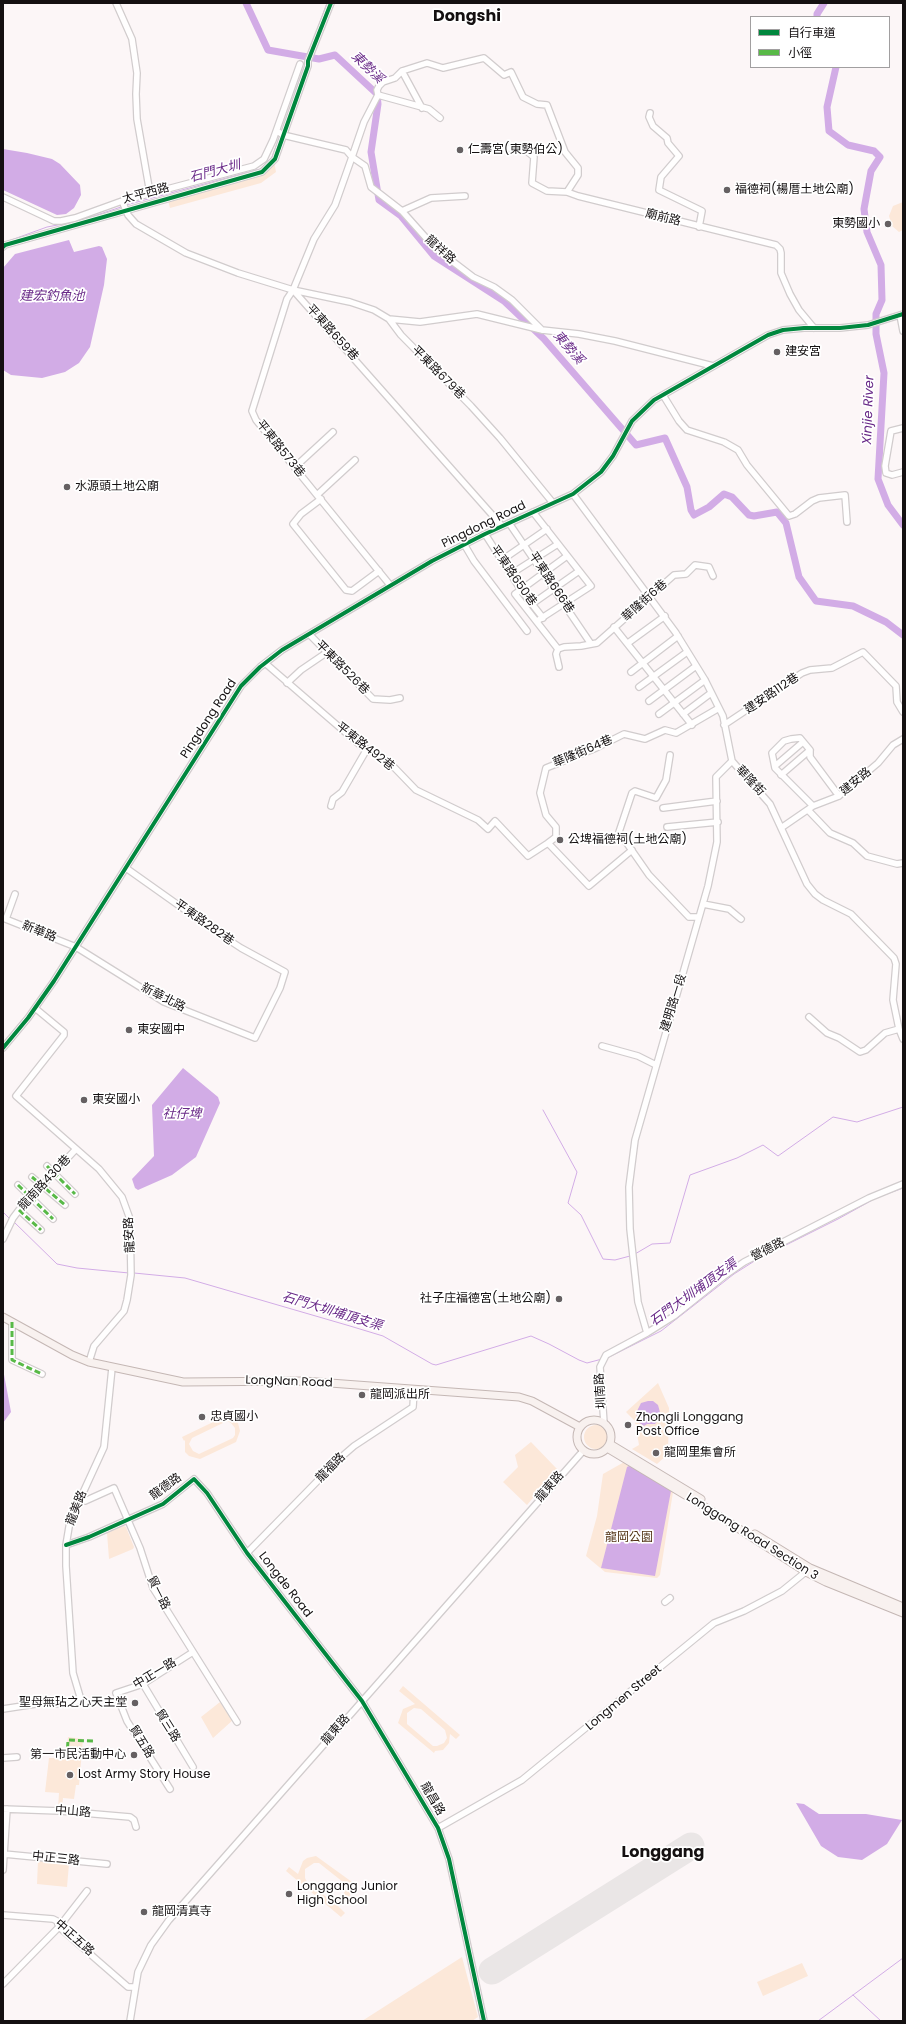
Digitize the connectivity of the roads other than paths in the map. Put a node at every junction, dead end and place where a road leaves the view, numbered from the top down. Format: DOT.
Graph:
graph roads {
  1 [pos="116,3"];
  2 [pos="331,3"];
  3 [pos="300,64"];
  4 [pos="402,71"];
  5 [pos="377,96"];
  6 [pos="422,108"];
  7 [pos="650,113"];
  8 [pos="440,118"];
  9 [pos="277,131"];
  10 [pos="283,135"];
  11 [pos="489,147"];
  12 [pos="352,157"];
  13 [pos="567,192"];
  14 [pos="150,193"];
  15 [pos="465,196"];
  16 [pos="3,197"];
  17 [pos="124,206"];
  18 [pos="402,211"];
  19 [pos="700,227"];
  20 [pos="3,247"];
  21 [pos="293,290"];
  22 [pos="902,314"];
  23 [pos="389,319"];
  24 [pos="814,328"];
  25 [pos="542,330"];
  26 [pos="903,331"];
  27 [pos="713,366"];
  28 [pos="663,395"];
  29 [pos="903,428"];
  30 [pos="333,432"];
  31 [pos="355,460"];
  32 [pos="295,467"];
  33 [pos="903,472"];
  34 [pos="573,494"];
  35 [pos="319,497"];
  36 [pos="553,503"];
  37 [pos="533,512"];
  38 [pos="847,522"];
  39 [pos="509,523"];
  40 [pos="502,526"];
  41 [pos="547,529"];
  42 [pos="485,534"];
  43 [pos="464,544"];
  44 [pos="558,544"];
  45 [pos="524,545"];
  46 [pos="567,556"];
  47 [pos="534,559"];
  48 [pos="502,560"];
  49 [pos="379,571"];
  50 [pos="579,571"];
  51 [pos="544,573"];
  52 [pos="510,574"];
  53 [pos="713,576"];
  54 [pos="390,585"];
  55 [pos="554,588"];
  56 [pos="521,590"];
  57 [pos="650,596"];
  58 [pos="565,603"];
  59 [pos="532,604"];
  60 [pos="665,616"];
  61 [pos="543,618"];
  62 [pos="537,621"];
  63 [pos="614,627"];
  64 [pos="527,631"];
  65 [pos="309,634"];
  66 [pos="678,636"];
  67 [pos="628,643"];
  68 [pos="591,644"];
  69 [pos="558,649"];
  70 [pos="688,652"];
  71 [pos="326,653"];
  72 [pos="265,663"];
  73 [pos="643,663"];
  74 [pos="696,666"];
  75 [pos="560,667"];
  76 [pos="631,672"];
  77 [pos="654,676"];
  78 [pos="705,680"];
  79 [pos="287,683"];
  80 [pos="639,687"];
  81 [pos="664,690"];
  82 [pos="711,693"];
  83 [pos="400,698"];
  84 [pos="649,701"];
  85 [pos="675,702"];
  86 [pos="719,708"];
  87 [pos="903,712"];
  88 [pos="659,714"];
  89 [pos="683,714"];
  90 [pos="692,725"];
  91 [pos="724,725"];
  92 [pos="903,739"];
  93 [pos="803,742"];
  94 [pos="367,750"];
  95 [pos="810,750"];
  96 [pos="670,755"];
  97 [pos="732,761"];
  98 [pos="775,766"];
  99 [pos="781,775"];
  100 [pos="839,796"];
  101 [pos="717,801"];
  102 [pos="331,806"];
  103 [pos="663,808"];
  104 [pos="810,808"];
  105 [pos="718,822"];
  106 [pos="668,827"];
  107 [pos="781,828"];
  108 [pos="548,843"];
  109 [pos="632,850"];
  110 [pos="903,863"];
  111 [pos="126,868"];
  112 [pos="15,894"];
  113 [pos="703,904"];
  114 [pos="700,917"];
  115 [pos="4,919"];
  116 [pos="740,919"];
  117 [pos="76,947"];
  118 [pos="35,1008"];
  119 [pos="809,1017"];
  120 [pos="899,1029"];
  121 [pos="255,1038"];
  122 [pos="903,1039"];
  123 [pos="602,1046"];
  124 [pos="3,1048"];
  125 [pos="656,1065"];
  126 [pos="76,1149"];
  127 [pos="47,1166"];
  128 [pos="54,1172"];
  129 [pos="32,1177"];
  130 [pos="903,1184"];
  131 [pos="18,1185"];
  132 [pos="42,1185"];
  133 [pos="76,1194"];
  134 [pos="31,1197"];
  135 [pos="65,1205"];
  136 [pos="19,1210"];
  137 [pos="53,1219"];
  138 [pos="41,1230"];
  139 [pos="3,1239"];
  140 [pos="3,1317"];
  141 [pos="12,1322"];
  142 [pos="648,1333"];
  143 [pos="602,1359"];
  144 [pos="89,1362"];
  145 [pos="112,1368"];
  146 [pos="42,1374"];
  147 [pos="414,1390"];
  148 [pos="604,1423"];
  149 [pos="580,1427"];
  150 [pos="609,1446"];
  151 [pos="583,1451"];
  152 [pos="79,1499"];
  153 [pos="128,1521"];
  154 [pos="66,1545"];
  155 [pos="247,1553"];
  156 [pos="808,1570"];
  157 [pos="903,1607"];
  158 [pos="903,1613"];
  159 [pos="193,1652"];
  160 [pos="143,1684"];
  161 [pos="116,1693"];
  162 [pos="362,1702"];
  163 [pos="3,1709"];
  164 [pos="237,1722"];
  165 [pos="18,1757"];
  166 [pos="3,1758"];
  167 [pos="194,1767"];
  168 [pos="170,1789"];
  169 [pos="5,1809"];
  170 [pos="136,1828"];
  171 [pos="438,1828"];
  172 [pos="4,1854"];
  173 [pos="107,1864"];
  174 [pos="3,1870"];
  175 [pos="87,1891"];
  176 [pos="3,1915"];
  177 [pos="59,1927"];
  178 [pos="3,1984"];
  179 [pos="135,1986"];
  180 [pos="130,2021"];
  181 [pos="484,2021"];
  1 -- 14 [label="street"];
  2 -- 10 [label="street"];
  3 -- 9 [label="street, 太平西路"];
  4 -- 5 [label="street"];
  4 -- 6 [label="street"];
  4 -- 13 [label="street"];
  5 -- 6 [label="street"];
  5 -- 12 [label="street"];
  6 -- 8 [label="street"];
  7 -- 19 [label="street"];
  9 -- 10 [label="street"];
  9 -- 14 [label="street, 太平西路"];
  10 -- 12 [label="street, 龍祥路"];
  10 -- 17 [label="street"];
  11 -- 13 [label="street, 廟前路"];
  12 -- 18 [label="street, 龍祥路"];
  12 -- 21 [label="street"];
  13 -- 19 [label="street, 廟前路"];
  14 -- 17 [label="street, 太平西路"];
  15 -- 18 [label="street"];
  16 -- 17 [label="street, 太平西路"];
  17 -- 20 [label="street"];
  17 -- 21 [label="street"];
  18 -- 25 [label="street, 龍祥路"];
  19 -- 24 [label="street, 廟前路"];
  21 -- 23 [label="street, 平東路679巷"];
  21 -- 32 [label="street, 平東路573巷"];
  21 -- 40 [label="street, 平東路659巷"];
  22 -- 24 [label="street, Pingdong Road"];
  22 -- 26 [label="street"];
  23 -- 25 [label="street"];
  23 -- 36 [label="street, 平東路679巷"];
  24 -- 27 [label="street, Pingdong Road"];
  25 -- 27 [label="street"];
  27 -- 28 [label="street, Pingdong Road"];
  28 -- 34 [label="street, Pingdong Road"];
  28 -- 38 [label="street"];
  29 -- 33 [label="street"];
  30 -- 32 [label="street"];
  31 -- 35 [label="street"];
  32 -- 35 [label="street, 平東路573巷"];
  34 -- 36 [label="street, Pingdong Road"];
  34 -- 57 [label="street, 華隆街"];
  35 -- 49 [label="street, 平東路573巷"];
  35 -- 49 [label="street"];
  36 -- 37 [label="street, Pingdong Road"];
  37 -- 39 [label="street, Pingdong Road"];
  37 -- 41 [label="street"];
  39 -- 40 [label="street, Pingdong Road"];
  39 -- 45 [label="street, 平東路666巷"];
  40 -- 42 [label="street, Pingdong Road"];
  41 -- 44 [label="street"];
  41 -- 45 [label="street"];
  42 -- 43 [label="street, Pingdong Road"];
  42 -- 48 [label="street, 平東路650巷"];
  43 -- 54 [label="street, Pingdong Road"];
  43 -- 64 [label="street"];
  44 -- 46 [label="street"];
  44 -- 47 [label="street"];
  45 -- 47 [label="street, 平東路666巷"];
  45 -- 48 [label="street"];
  46 -- 50 [label="street"];
  46 -- 51 [label="street"];
  47 -- 51 [label="street, 平東路666巷"];
  47 -- 52 [label="street"];
  48 -- 52 [label="street, 平東路650巷"];
  49 -- 54 [label="street, 平東路573巷"];
  50 -- 55 [label="street"];
  50 -- 58 [label="street"];
  51 -- 55 [label="street, 平東路666巷"];
  51 -- 56 [label="street"];
  52 -- 56 [label="street, 平東路650巷"];
  53 -- 57 [label="street, 華隆街6巷"];
  54 -- 65 [label="street, Pingdong Road"];
  55 -- 58 [label="street, 平東路666巷"];
  55 -- 59 [label="street"];
  56 -- 59 [label="street, 平東路650巷"];
  56 -- 62 [label="street"];
  57 -- 60 [label="street, 華隆街"];
  57 -- 63 [label="street, 華隆街6巷"];
  58 -- 61 [label="street"];
  58 -- 68 [label="street, 平東路666巷"];
  59 -- 61 [label="street, 平東路650巷"];
  60 -- 66 [label="street, 華隆街"];
  60 -- 67 [label="street"];
  61 -- 62 [label="street"];
  62 -- 69 [label="street"];
  63 -- 67 [label="street"];
  63 -- 68 [label="street, 華隆街6巷"];
  65 -- 71 [label="street, 平東路526巷"];
  65 -- 72 [label="street, Pingdong Road"];
  66 -- 70 [label="street, 華隆街"];
  66 -- 73 [label="street"];
  67 -- 73 [label="street"];
  68 -- 69 [label="street"];
  69 -- 75 [label="street"];
  70 -- 74 [label="street, 華隆街"];
  70 -- 77 [label="street"];
  71 -- 79 [label="street"];
  71 -- 83 [label="street, 平東路526巷"];
  72 -- 79 [label="street, 平東路492巷"];
  72 -- 111 [label="street, Pingdong Road"];
  73 -- 76 [label="street"];
  73 -- 77 [label="street"];
  74 -- 78 [label="street, 華隆街"];
  74 -- 81 [label="street"];
  77 -- 80 [label="street"];
  77 -- 81 [label="street"];
  78 -- 82 [label="street, 華隆街"];
  78 -- 85 [label="street"];
  79 -- 94 [label="street, 平東路492巷"];
  81 -- 84 [label="street"];
  81 -- 85 [label="street"];
  82 -- 86 [label="street, 華隆街"];
  82 -- 89 [label="street"];
  85 -- 88 [label="street"];
  85 -- 89 [label="street"];
  86 -- 90 [label="street, 華隆街64巷"];
  86 -- 91 [label="street, 華隆街"];
  87 -- 91 [label="street, 建安路112巷"];
  89 -- 90 [label="street"];
  90 -- 108 [label="street, 華隆街64巷"];
  91 -- 97 [label="street, 華隆街"];
  92 -- 100 [label="street, 建安路"];
  93 -- 95 [label="street"];
  93 -- 98 [label="street"];
  93 -- 98 [label="street"];
  94 -- 102 [label="street"];
  94 -- 108 [label="street, 平東路492巷"];
  95 -- 99 [label="street"];
  95 -- 100 [label="street"];
  96 -- 109 [label="street"];
  97 -- 101 [label="street, 建明路一段"];
  97 -- 107 [label="street, 華隆街"];
  98 -- 99 [label="street"];
  99 -- 104 [label="street"];
  100 -- 104 [label="street, 建安路"];
  101 -- 103 [label="street"];
  101 -- 105 [label="street, 建明路一段"];
  104 -- 107 [label="street, 建安路"];
  104 -- 110 [label="street"];
  105 -- 106 [label="street"];
  105 -- 113 [label="street, 建明路一段"];
  107 -- 120 [label="street, 華隆街"];
  108 -- 109 [label="street"];
  109 -- 114 [label="street"];
  111 -- 117 [label="street, Pingdong Road"];
  111 -- 121 [label="street, 平東路282巷"];
  112 -- 115 [label="street"];
  113 -- 114 [label="street, 建明路一段"];
  113 -- 116 [label="street"];
  114 -- 125 [label="street, 建明路一段"];
  115 -- 117 [label="street, 新華路"];
  117 -- 118 [label="street, Pingdong Road"];
  117 -- 121 [label="street, 新華北路"];
  118 -- 124 [label="street, Pingdong Road"];
  118 -- 126 [label="street, 龍安路"];
  119 -- 120 [label="street"];
  120 -- 122 [label="street, 華隆街"];
  123 -- 125 [label="street"];
  125 -- 142 [label="street, 建明路一段"];
  126 -- 128 [label="street, 龍南路430巷"];
  126 -- 144 [label="street, 龍安路"];
  127 -- 128 [label="street"];
  128 -- 132 [label="street, 龍南路430巷"];
  128 -- 133 [label="street"];
  129 -- 132 [label="street"];
  130 -- 142 [label="street, 營德路"];
  131 -- 134 [label="street"];
  132 -- 134 [label="street, 龍南路430巷"];
  132 -- 135 [label="street"];
  134 -- 136 [label="street, 龍南路430巷"];
  134 -- 137 [label="street"];
  136 -- 138 [label="street"];
  136 -- 139 [label="street, 龍南路430巷"];
  140 -- 141 [label="main road, LongNan Road"];
  141 -- 144 [label="main road, LongNan Road"];
  141 -- 146 [label="street"];
  142 -- 143 [label="street, 營德路"];
  143 -- 148 [label="street, 圳南路"];
  144 -- 145 [label="main road, LongNan Road"];
  145 -- 147 [label="main road, LongNan Road"];
  145 -- 152 [label="street, 龍美路"];
  147 -- 149 [label="main road, LongNan Road"];
  147 -- 155 [label="street, 龍福路"];
  148 -- 149 [label="main road"];
  148 -- 150 [label="main road"];
  149 -- 151 [label="main road"];
  150 -- 151 [label="main road"];
  150 -- 156 [label="main road, Longgang Road Section 3"];
  151 -- 162 [label="street, 龍東路"];
  152 -- 153 [label="street, 貿一路"];
  152 -- 154 [label="street, 龍美路"];
  153 -- 154 [label="street"];
  153 -- 155 [label="street, Longde Road"];
  153 -- 159 [label="street, 貿一路"];
  154 -- 163 [label="street, 龍美路"];
  155 -- 162 [label="street, Longde Road"];
  156 -- 157 [label="main road, Longgang Road Section 3"];
  156 -- 158 [label="main road, Longgang Road Section 3"];
  156 -- 171 [label="street, Longmen Street"];
  159 -- 160 [label="street, 中正一路"];
  159 -- 164 [label="street, 貿一路"];
  160 -- 161 [label="street, 中正一路"];
  160 -- 167 [label="street, 貿三路"];
  161 -- 168 [label="street, 貿五路"];
  162 -- 171 [label="street, 龍昌路"];
  162 -- 179 [label="street, 龍東路"];
  165 -- 166 [label="street"];
  169 -- 170 [label="street, 中山路"];
  169 -- 172 [label="street"];
  171 -- 181 [label="street, 龍昌路"];
  172 -- 173 [label="street, 中正三路"];
  172 -- 174 [label="street"];
  175 -- 177 [label="street"];
  176 -- 177 [label="street, 中正五路"];
  177 -- 178 [label="street"];
  177 -- 179 [label="street, 中正五路"];
  179 -- 180 [label="street, 龍東路"];
}
